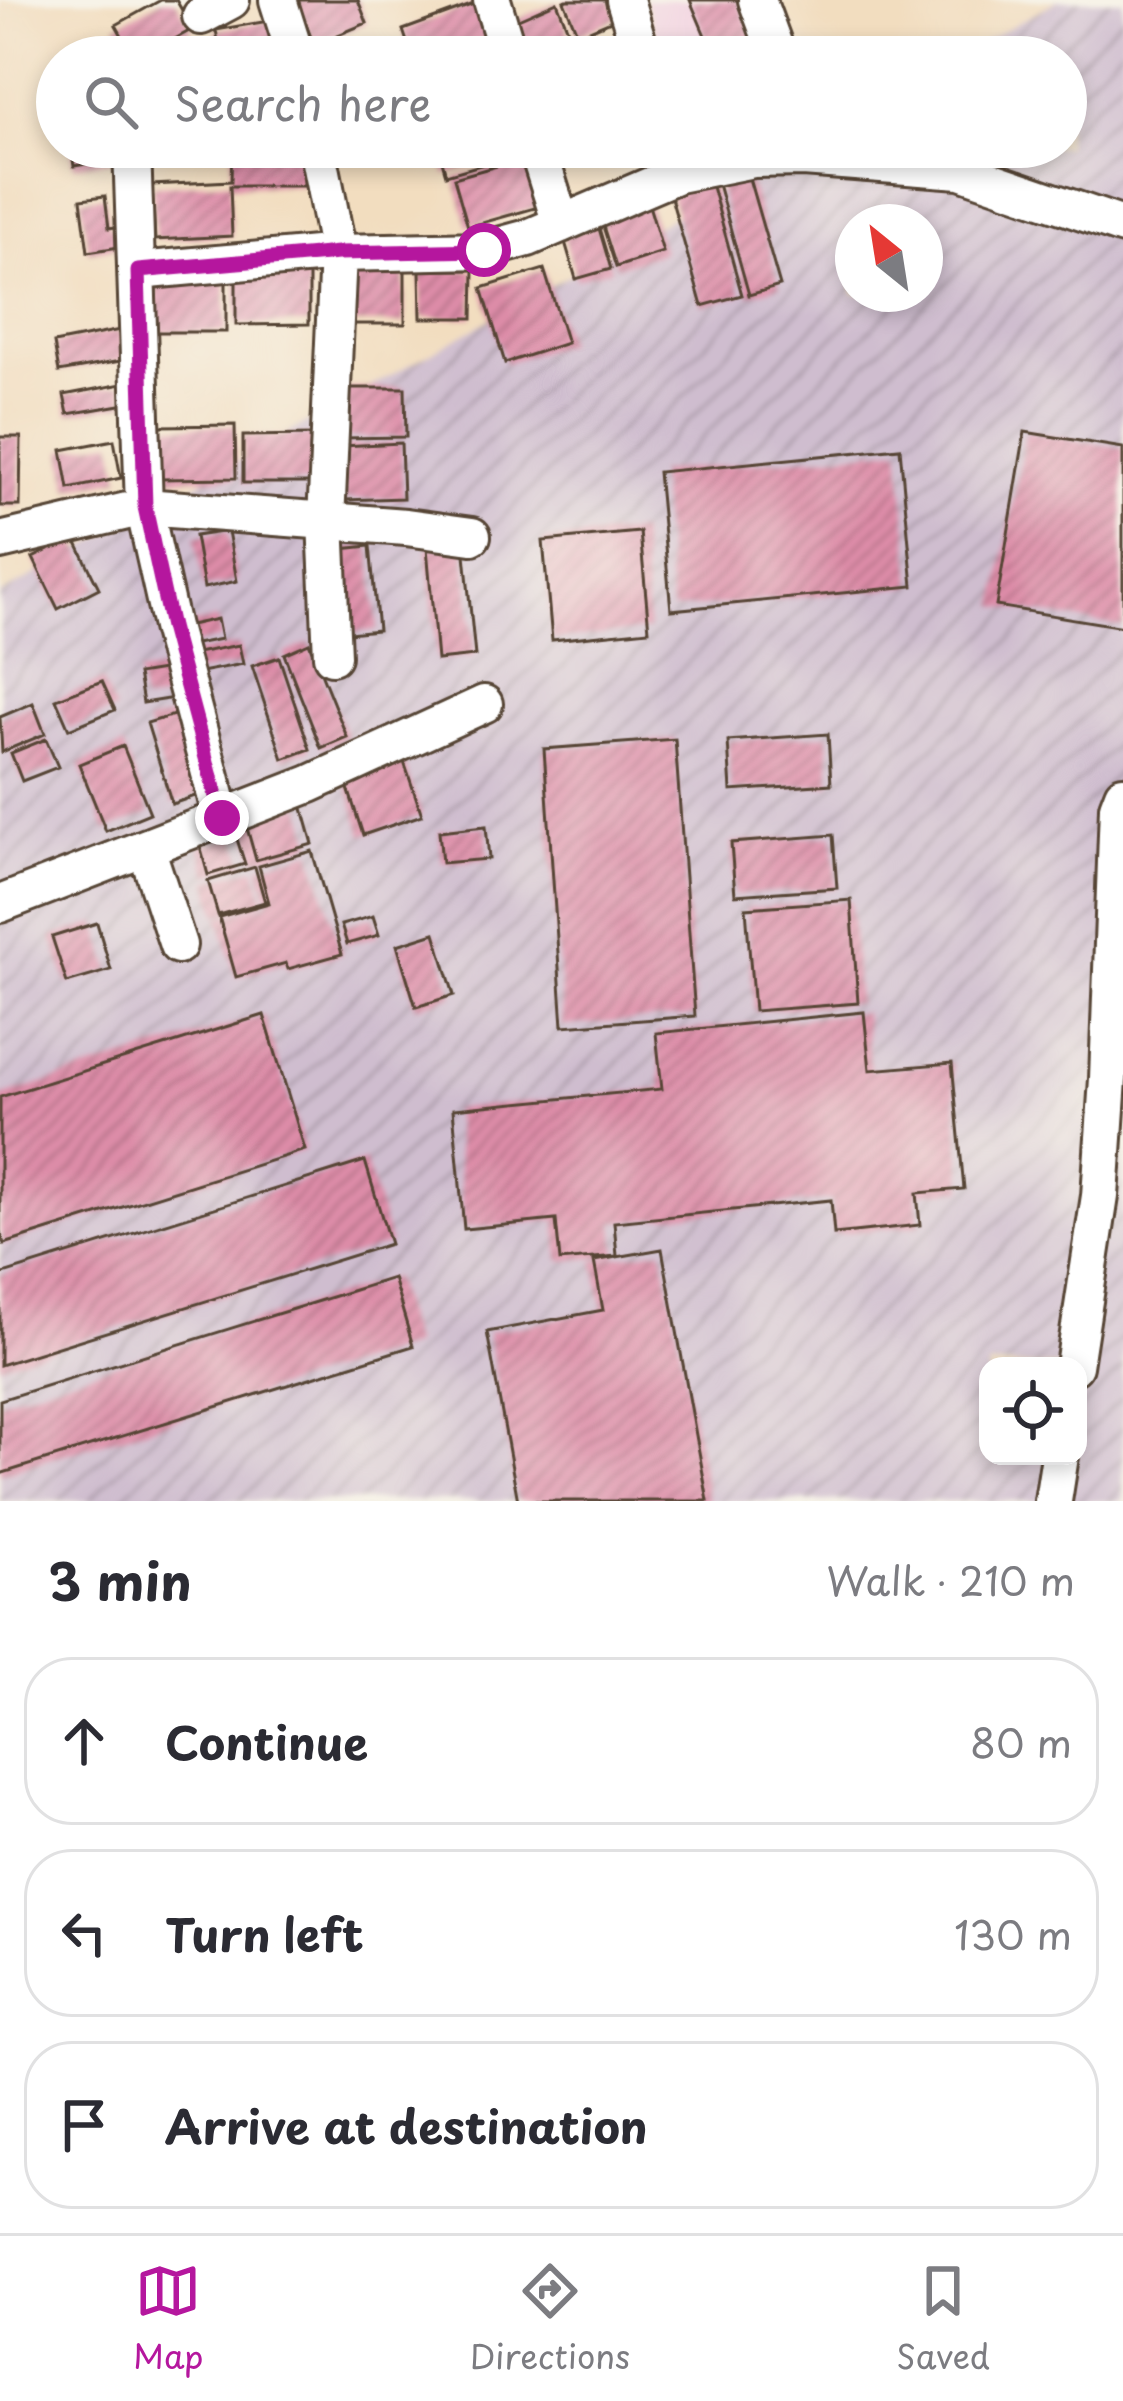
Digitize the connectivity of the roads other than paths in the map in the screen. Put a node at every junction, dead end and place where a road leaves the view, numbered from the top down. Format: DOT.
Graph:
graph roads {
  1 [pos="278,0"];
  2 [pos="492,0"];
  3 [pos="625,0"];
  4 [pos="757,0"];
  5 [pos="289,36"];
  6 [pos="503,36"];
  7 [pos="636,36"];
  8 [pos="770,36"];
  9 [pos="134,168"];
  10 [pos="321,168"];
  11 [pos="544,168"];
  12 [pos="661,168"];
  13 [pos="938,168"];
  14 [pos="561,224"];
  15 [pos="1123,226"];
  16 [pos="338,253"];
  17 [pos="138,271"];
  18 [pos="145,507"];
  19 [pos="326,521"];
  20 [pos="472,536"];
  21 [pos="0,541"];
  22 [pos="332,656"];
  23 [pos="484,704"];
  24 [pos="1123,794"];
  25 [pos="222,818"];
  26 [pos="146,848"];
  27 [pos="0,904"];
  28 [pos="178,945"];
  29 [pos="1075,1357"];
  30 [pos="1059,1465"];
  31 [pos="1053,1501"];
  1 -- 5 [label="street"];
  2 -- 6 [label="street"];
  3 -- 7 [label="street"];
  4 -- 8 [label="street"];
  9 -- 17 [label="street"];
  10 -- 16 [label="street"];
  11 -- 14 [label="street"];
  12 -- 14 [label="street"];
  13 -- 15 [label="street"];
  14 -- 16 [label="street"];
  16 -- 17 [label="street"];
  16 -- 19 [label="street"];
  17 -- 18 [label="street"];
  18 -- 19 [label="street"];
  18 -- 21 [label="street"];
  18 -- 25 [label="street"];
  19 -- 20 [label="street"];
  19 -- 22 [label="street"];
  23 -- 25 [label="street"];
  24 -- 29 [label="street"];
  25 -- 26 [label="street"];
  26 -- 27 [label="street"];
  26 -- 28 [label="street"];
  30 -- 31 [label="street"];
}
